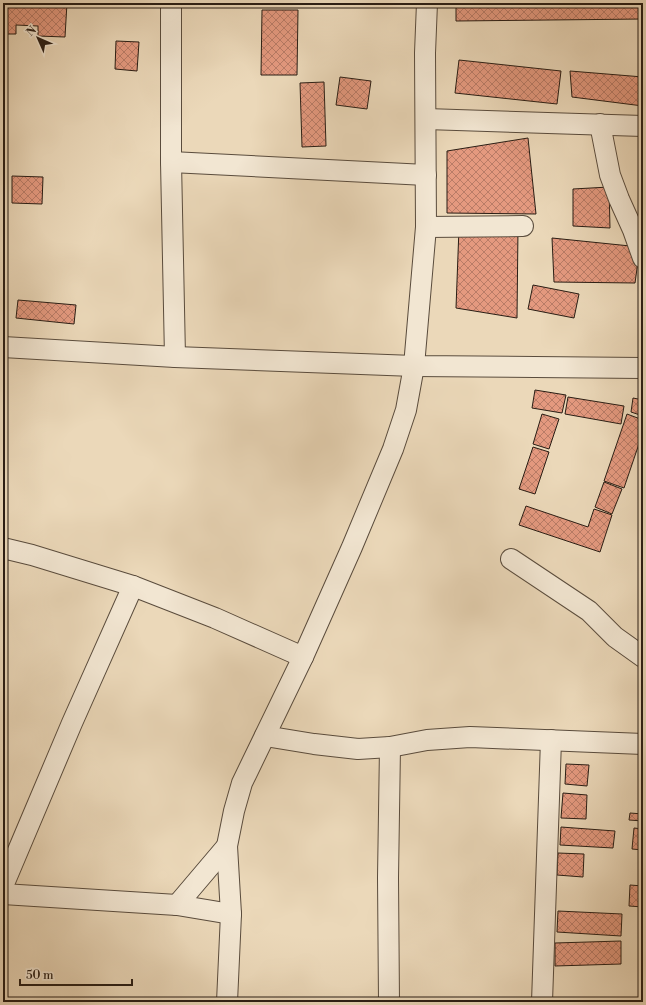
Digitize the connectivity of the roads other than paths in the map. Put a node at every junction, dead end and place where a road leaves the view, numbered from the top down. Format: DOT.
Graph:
graph roads {
  1 [pos="171,3"];
  2 [pos="427,3"];
  3 [pos="426,119"];
  4 [pos="600,124"];
  5 [pos="643,126"];
  6 [pos="171,162"];
  7 [pos="426,175"];
  8 [pos="524,226"];
  9 [pos="426,227"];
  10 [pos="643,258"];
  11 [pos="3,347"];
  12 [pos="175,357"];
  13 [pos="414,366"];
  14 [pos="643,368"];
  15 [pos="3,548"];
  16 [pos="511,559"];
  17 [pos="133,586"];
  18 [pos="303,657"];
  19 [pos="643,657"];
  20 [pos="265,736"];
  21 [pos="551,740"];
  22 [pos="643,744"];
  23 [pos="390,747"];
  24 [pos="227,846"];
  25 [pos="3,886"];
  26 [pos="3,894"];
  27 [pos="176,905"];
  28 [pos="231,914"];
  29 [pos="227,1002"];
  30 [pos="389,1002"];
  31 [pos="542,1002"];
  1 -- 6 [label="street"];
  2 -- 3 [label="street"];
  3 -- 4 [label="street"];
  3 -- 7 [label="street"];
  4 -- 5 [label="street"];
  4 -- 10 [label="street"];
  6 -- 7 [label="street"];
  6 -- 12 [label="street"];
  7 -- 9 [label="street"];
  8 -- 9 [label="street"];
  9 -- 13 [label="street"];
  11 -- 12 [label="street"];
  12 -- 13 [label="street"];
  13 -- 14 [label="street"];
  13 -- 18 [label="street"];
  15 -- 17 [label="street"];
  16 -- 19 [label="street"];
  17 -- 18 [label="street"];
  17 -- 25 [label="street"];
  18 -- 20 [label="street"];
  20 -- 23 [label="street"];
  20 -- 24 [label="street"];
  21 -- 22 [label="street"];
  21 -- 23 [label="street"];
  21 -- 31 [label="street"];
  23 -- 30 [label="street"];
  24 -- 27 [label="street"];
  24 -- 28 [label="street"];
  26 -- 27 [label="street"];
  27 -- 28 [label="street"];
  28 -- 29 [label="street"];
}
